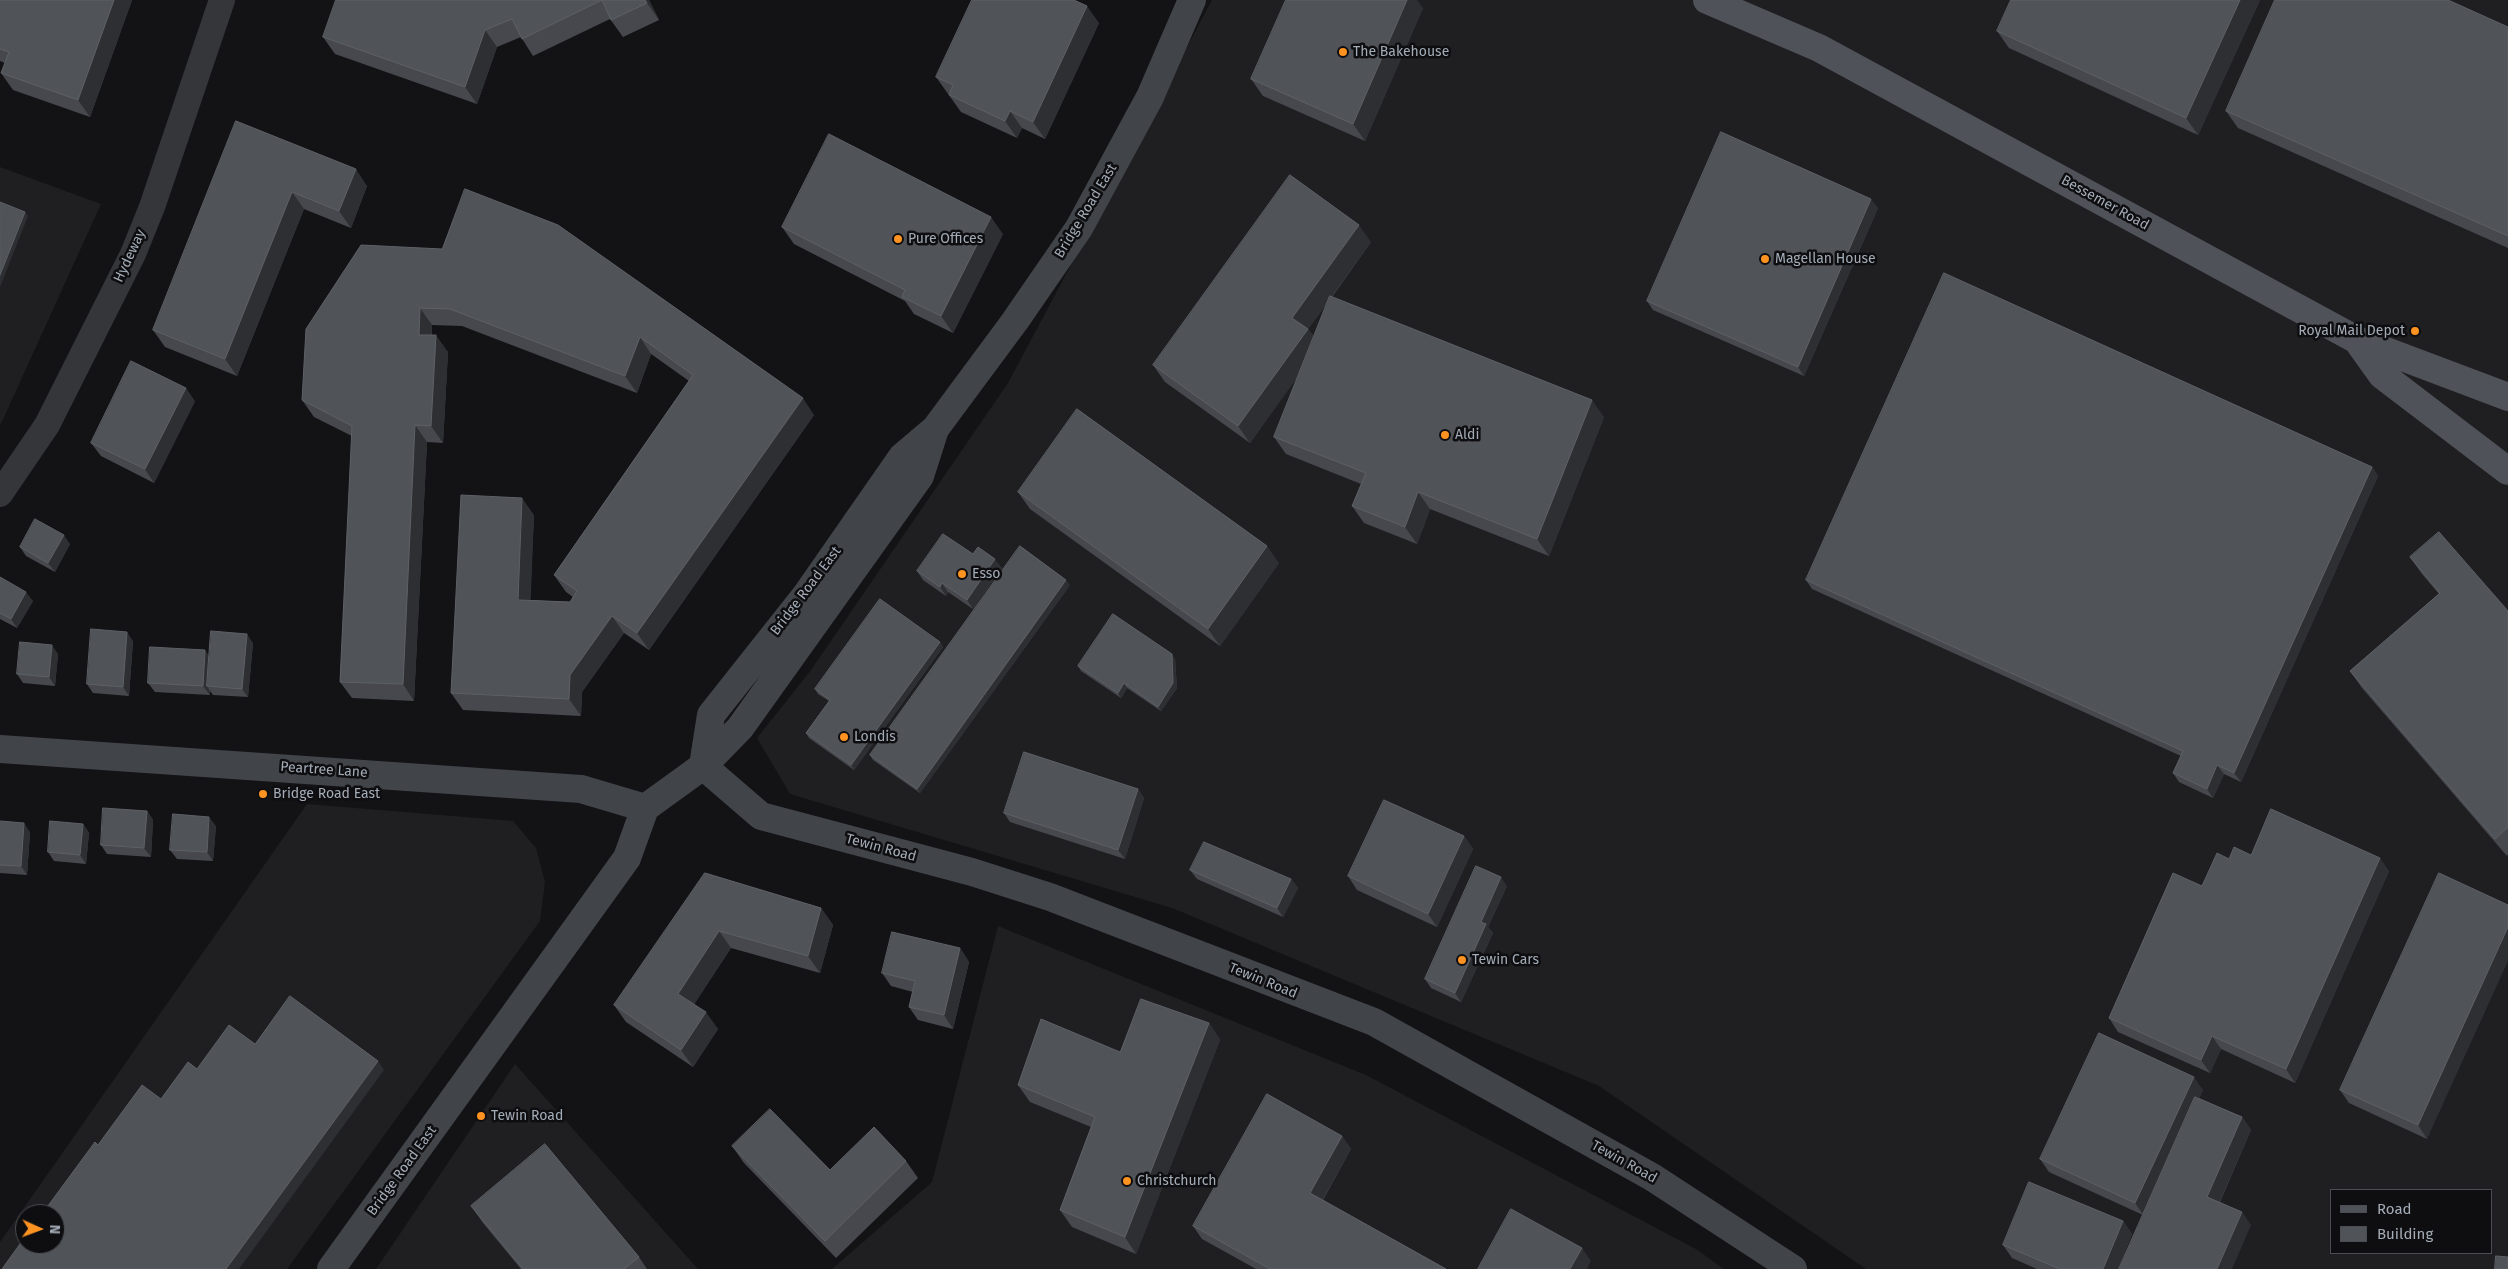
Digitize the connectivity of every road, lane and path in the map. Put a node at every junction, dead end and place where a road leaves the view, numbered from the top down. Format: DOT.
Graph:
graph roads {
  1 [pos="222,0"];
  2 [pos="1192,0"];
  3 [pos="1707,0"];
  4 [pos="2357,340"];
  5 [pos="2508,397"];
  6 [pos="2508,472"];
  7 [pos="0,494"];
  8 [pos="0,749"];
  9 [pos="703,766"];
  10 [pos="645,808"];
  11 [pos="331,1269"];
  12 [pos="1793,1269"];
  1 -- 7 [label="street, Hydeway"];
  2 -- 9 [label="street, Bridge Road East"];
  3 -- 4 [label="main road, Bessemer Road"];
  4 -- 5 [label="main road, Bessemer Road"];
  4 -- 6 [label="main road"];
  8 -- 10 [label="street, Peartree Lane"];
  9 -- 10 [label="street"];
  9 -- 12 [label="street, Tewin Road"];
  10 -- 11 [label="street, Bridge Road East"];
}
